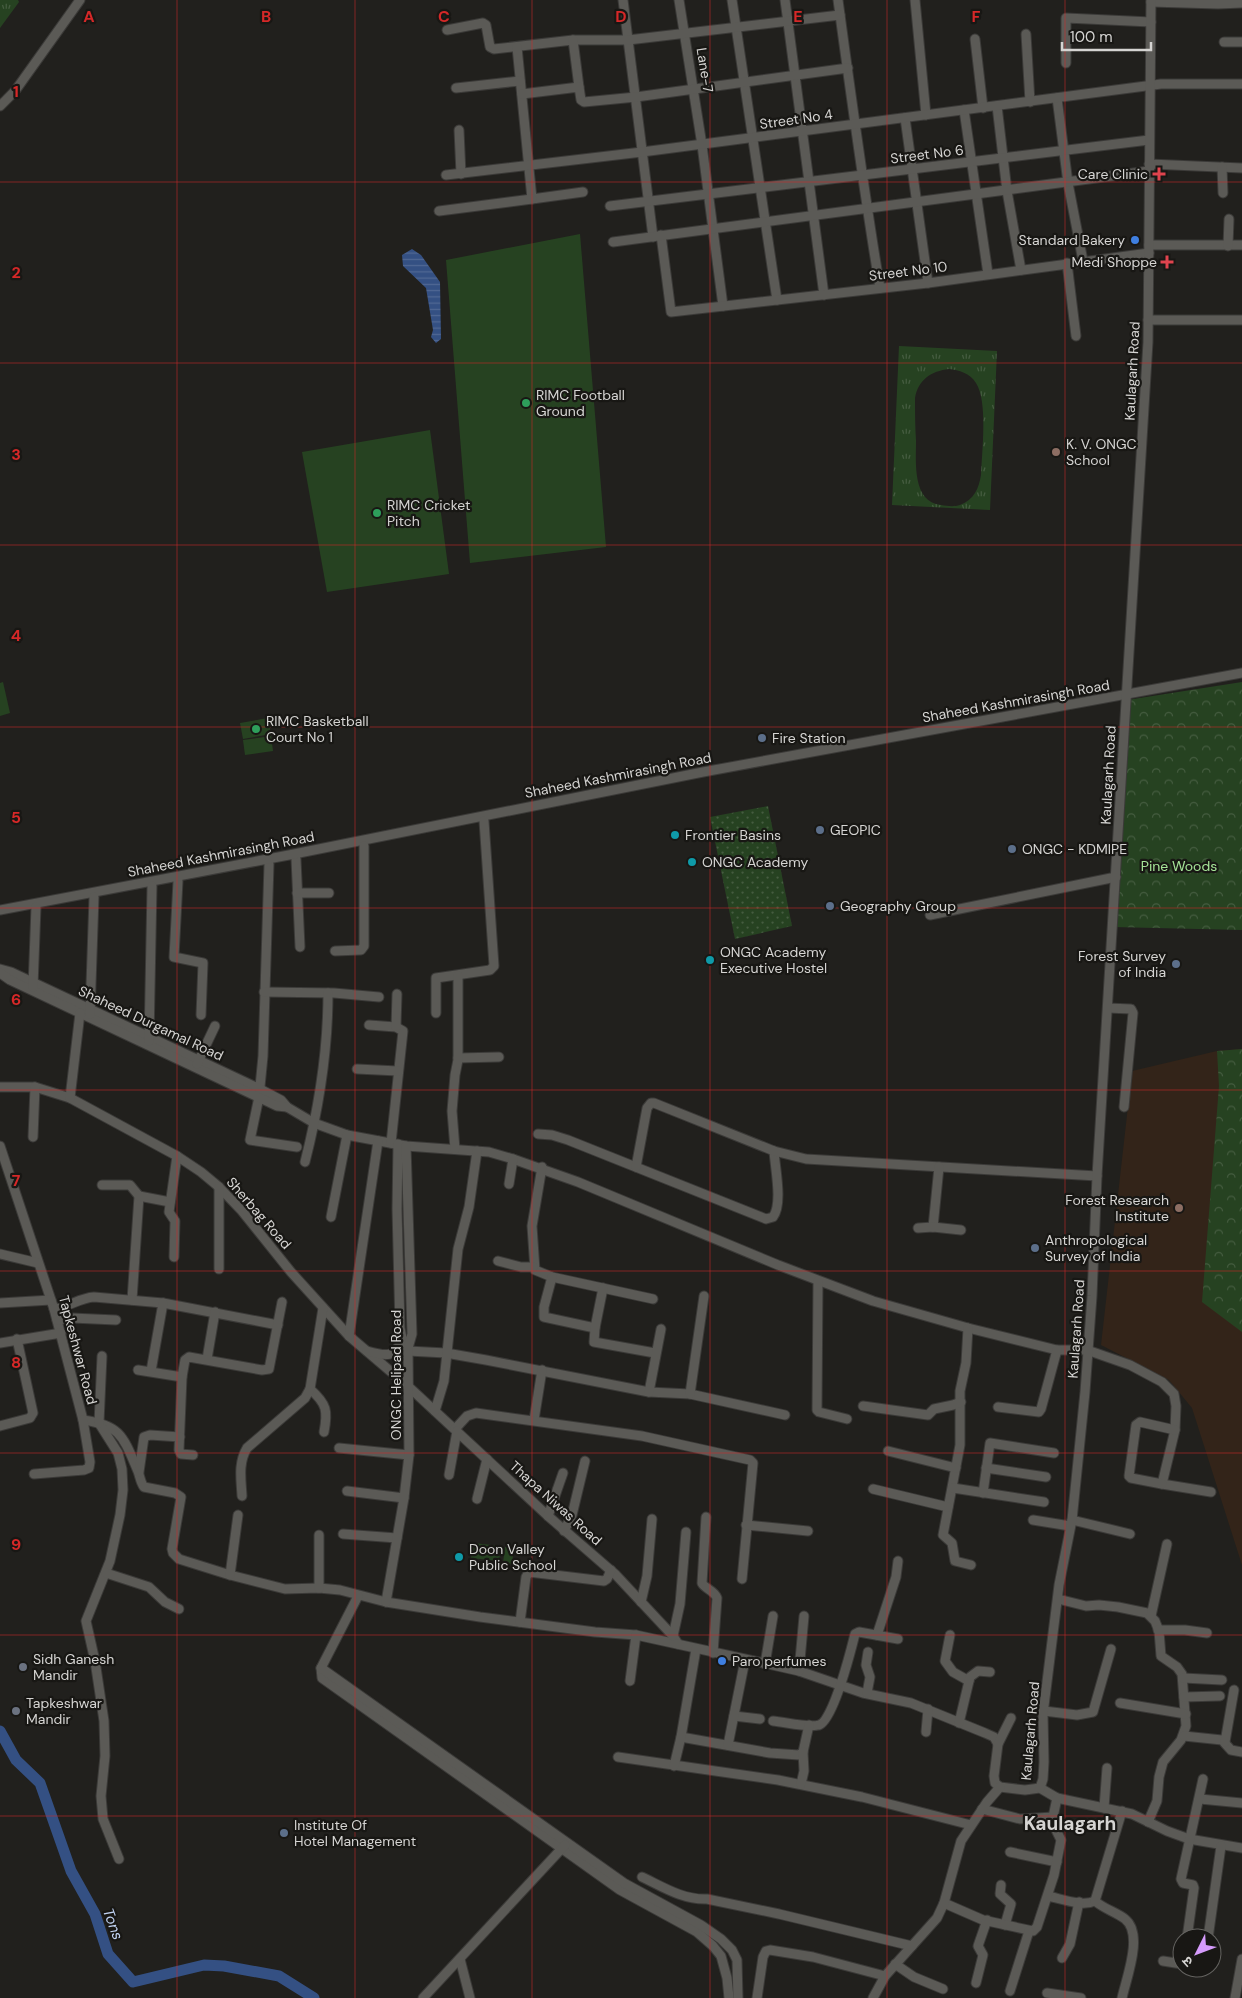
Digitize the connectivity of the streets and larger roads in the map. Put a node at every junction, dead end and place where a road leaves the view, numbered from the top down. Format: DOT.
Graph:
graph roads {
  1 [pos="80,0"];
  2 [pos="623,0"];
  3 [pos="680,0"];
  4 [pos="732,0"];
  5 [pos="785,0"];
  6 [pos="838,0"];
  7 [pos="915,0"];
  8 [pos="1151,1"];
  9 [pos="1242,3"];
  10 [pos="840,15"];
  11 [pos="788,21"];
  12 [pos="1151,22"];
  13 [pos="736,27"];
  14 [pos="447,30"];
  15 [pos="685,34"];
  16 [pos="1026,34"];
  17 [pos="976,39"];
  18 [pos="574,40"];
  19 [pos="628,40"];
  20 [pos="1224,42"];
  21 [pos="1242,42"];
  22 [pos="517,47"];
  23 [pos="1066,63"];
  24 [pos="848,68"];
  25 [pos="794,75"];
  26 [pos="520,81"];
  27 [pos="744,82"];
  28 [pos="1242,84"];
  29 [pos="1150,86"];
  30 [pos="579,87"];
  31 [pos="456,88"];
  32 [pos="694,89"];
  33 [pos="522,94"];
  34 [pos="636,97"];
  35 [pos="1056,98"];
  36 [pos="1030,102"];
  37 [pos="0,106"];
  38 [pos="997,106"];
  39 [pos="984,108"];
  40 [pos="964,110"];
  41 [pos="926,115"];
  42 [pos="905,118"];
  43 [pos="856,124"];
  44 [pos="458,130"];
  45 [pos="802,132"];
  46 [pos="754,138"];
  47 [pos="1149,140"];
  48 [pos="702,145"];
  49 [pos="1064,150"];
  50 [pos="642,152"];
  51 [pos="1004,158"];
  52 [pos="972,162"];
  53 [pos="529,165"];
  54 [pos="1222,167"];
  55 [pos="1149,168"];
  56 [pos="1242,168"];
  57 [pos="912,170"];
  58 [pos="461,174"];
  59 [pos="446,175"];
  60 [pos="862,176"];
  61 [pos="809,183"];
  62 [pos="1068,183"];
  63 [pos="761,187"];
  64 [pos="583,192"];
  65 [pos="1007,192"];
  66 [pos="1224,193"];
  67 [pos="708,194"];
  68 [pos="975,195"];
  69 [pos="532,198"];
  70 [pos="649,201"];
  71 [pos="917,202"];
  72 [pos="610,206"];
  73 [pos="867,208"];
  74 [pos="439,211"];
  75 [pos="813,215"];
  76 [pos="1229,219"];
  77 [pos="766,222"];
  78 [pos="713,229"];
  79 [pos="657,236"];
  80 [pos="613,242"];
  81 [pos="1242,245"];
  82 [pos="1228,246"];
  83 [pos="1149,249"];
  84 [pos="1082,261"];
  85 [pos="1067,263"];
  86 [pos="1021,270"];
  87 [pos="988,274"];
  88 [pos="928,283"];
  89 [pos="880,288"];
  90 [pos="824,295"];
  91 [pos="776,300"];
  92 [pos="724,306"];
  93 [pos="1148,320"];
  94 [pos="1242,320"];
  95 [pos="1076,336"];
  96 [pos="1242,673"];
  97 [pos="1242,679"];
  98 [pos="1126,697"];
  99 [pos="484,821"];
  100 [pos="364,846"];
  101 [pos="296,859"];
  102 [pos="269,864"];
  103 [pos="1116,877"];
  104 [pos="178,881"];
  105 [pos="152,886"];
  106 [pos="329,893"];
  107 [pos="297,894"];
  108 [pos="94,897"];
  109 [pos="36,907"];
  110 [pos="0,910"];
  111 [pos="0,915"];
  112 [pos="930,915"];
  113 [pos="300,947"];
  114 [pos="335,950"];
  115 [pos="0,971"];
  116 [pos="458,976"];
  117 [pos="33,986"];
  118 [pos="264,992"];
  119 [pos="328,993"];
  120 [pos="397,994"];
  121 [pos="379,997"];
  122 [pos="1108,1008"];
  123 [pos="80,1012"];
  124 [pos="90,1013"];
  125 [pos="436,1013"];
  126 [pos="201,1015"];
  127 [pos="369,1025"];
  128 [pos="215,1026"];
  129 [pos="396,1027"];
  130 [pos="149,1041"];
  131 [pos="498,1057"];
  132 [pos="458,1058"];
  133 [pos="197,1064"];
  134 [pos="357,1069"];
  135 [pos="398,1072"];
  136 [pos="0,1087"];
  137 [pos="35,1087"];
  138 [pos="259,1093"];
  139 [pos="70,1098"];
  140 [pos="1124,1108"];
  141 [pos="314,1123"];
  142 [pos="347,1134"];
  143 [pos="538,1134"];
  144 [pos="33,1137"];
  145 [pos="378,1140"];
  146 [pos="398,1144"];
  147 [pos="0,1146"];
  148 [pos="297,1147"];
  149 [pos="455,1149"];
  150 [pos="477,1151"];
  151 [pos="774,1151"];
  152 [pos="177,1156"];
  153 [pos="513,1159"];
  154 [pos="305,1162"];
  155 [pos="542,1167"];
  156 [pos="636,1167"];
  157 [pos="939,1167"];
  158 [pos="1097,1176"];
  159 [pos="509,1184"];
  160 [pos="102,1185"];
  161 [pos="219,1187"];
  162 [pos="139,1196"];
  163 [pos="170,1202"];
  164 [pos="331,1217"];
  165 [pos="933,1227"];
  166 [pos="918,1228"];
  167 [pos="961,1230"];
  168 [pos="0,1254"];
  169 [pos="174,1257"];
  170 [pos="498,1261"];
  171 [pos="38,1263"];
  172 [pos="533,1267"];
  173 [pos="219,1270"];
  174 [pos="552,1276"];
  175 [pos="818,1280"];
  176 [pos="603,1288"];
  177 [pos="704,1296"];
  178 [pos="653,1299"];
  179 [pos="132,1300"];
  180 [pos="282,1302"];
  181 [pos="0,1303"];
  182 [pos="164,1303"];
  183 [pos="53,1305"];
  184 [pos="322,1308"];
  185 [pos="215,1312"];
  186 [pos="57,1320"];
  187 [pos="116,1320"];
  188 [pos="278,1325"];
  189 [pos="595,1328"];
  190 [pos="661,1328"];
  191 [pos="968,1328"];
  192 [pos="61,1333"];
  193 [pos="349,1336"];
  194 [pos="402,1338"];
  195 [pos="17,1339"];
  196 [pos="0,1343"];
  197 [pos="365,1350"];
  198 [pos="408,1350"];
  199 [pos="1057,1350"];
  200 [pos="1087,1350"];
  201 [pos="446,1353"];
  202 [pos="655,1353"];
  203 [pos="102,1356"];
  204 [pos="207,1359"];
  205 [pos="138,1370"];
  206 [pos="542,1370"];
  207 [pos="152,1371"];
  208 [pos="182,1377"];
  209 [pos="410,1388"];
  210 [pos="310,1389"];
  211 [pos="649,1392"];
  212 [pos="690,1394"];
  213 [pos="961,1402"];
  214 [pos="863,1406"];
  215 [pos="998,1407"];
  216 [pos="435,1411"];
  217 [pos="785,1415"];
  218 [pos="83,1420"];
  219 [pos="534,1420"];
  220 [pos="847,1420"];
  221 [pos="99,1422"];
  222 [pos="0,1426"];
  223 [pos="456,1430"];
  224 [pos="1175,1430"];
  225 [pos="324,1432"];
  226 [pos="180,1437"];
  227 [pos="339,1448"];
  228 [pos="888,1451"];
  229 [pos="1054,1454"];
  230 [pos="194,1455"];
  231 [pos="409,1455"];
  232 [pos="487,1459"];
  233 [pos="585,1461"];
  234 [pos="956,1468"];
  235 [pos="986,1468"];
  236 [pos="139,1473"];
  237 [pos="563,1473"];
  238 [pos="34,1474"];
  239 [pos="449,1475"];
  240 [pos="1046,1477"];
  241 [pos="1162,1484"];
  242 [pos="953,1488"];
  243 [pos="873,1489"];
  244 [pos="347,1492"];
  245 [pos="1211,1492"];
  246 [pos="984,1493"];
  247 [pos="242,1496"];
  248 [pos="404,1498"];
  249 [pos="477,1499"];
  250 [pos="1044,1502"];
  251 [pos="948,1507"];
  252 [pos="238,1515"];
  253 [pos="548,1516"];
  254 [pos="706,1517"];
  255 [pos="652,1519"];
  256 [pos="1033,1520"];
  257 [pos="1071,1523"];
  258 [pos="746,1525"];
  259 [pos="564,1531"];
  260 [pos="686,1532"];
  261 [pos="808,1532"];
  262 [pos="343,1534"];
  263 [pos="1130,1534"];
  264 [pos="319,1535"];
  265 [pos="397,1538"];
  266 [pos="1167,1544"];
  267 [pos="898,1561"];
  268 [pos="971,1565"];
  269 [pos="611,1570"];
  270 [pos="106,1573"];
  271 [pos="230,1575"];
  272 [pos="742,1580"];
  273 [pos="319,1588"];
  274 [pos="358,1596"];
  275 [pos="1058,1599"];
  276 [pos="386,1602"];
  277 [pos="641,1602"];
  278 [pos="179,1609"];
  279 [pos="773,1616"];
  280 [pos="804,1616"];
  281 [pos="1151,1616"];
  282 [pos="520,1622"];
  283 [pos="1158,1630"];
  284 [pos="1207,1633"];
  285 [pos="878,1635"];
  286 [pos="950,1635"];
  287 [pos="636,1636"];
  288 [pos="898,1639"];
  289 [pos="676,1640"];
  290 [pos="696,1649"];
  291 [pos="1111,1649"];
  292 [pos="868,1652"];
  293 [pos="713,1653"];
  294 [pos="746,1660"];
  295 [pos="765,1664"];
  296 [pos="321,1668"];
  297 [pos="799,1671"];
  298 [pos="990,1672"];
  299 [pos="1183,1678"];
  300 [pos="1222,1680"];
  301 [pos="630,1681"];
  302 [pos="969,1681"];
  303 [pos="840,1685"];
  304 [pos="1234,1690"];
  305 [pos="867,1693"];
  306 [pos="1220,1696"];
  307 [pos="1184,1697"];
  308 [pos="1120,1703"];
  309 [pos="928,1710"];
  310 [pos="1044,1711"];
  311 [pos="1186,1714"];
  312 [pos="734,1716"];
  313 [pos="1011,1718"];
  314 [pos="760,1719"];
  315 [pos="388,1720"];
  316 [pos="773,1721"];
  317 [pos="959,1723"];
  318 [pos="809,1725"];
  319 [pos="926,1732"];
  320 [pos="1184,1736"];
  321 [pos="681,1737"];
  322 [pos="1225,1742"];
  323 [pos="998,1744"];
  324 [pos="728,1745"];
  325 [pos="803,1752"];
  326 [pos="1242,1752"];
  327 [pos="618,1757"];
  328 [pos="674,1766"];
  329 [pos="1107,1768"];
  330 [pos="1204,1779"];
  331 [pos="801,1784"];
  332 [pos="1000,1787"];
  333 [pos="1040,1788"];
  334 [pos="1057,1798"];
  335 [pos="1200,1799"];
  336 [pos="1242,1803"];
  337 [pos="1104,1808"];
  338 [pos="982,1809"];
  339 [pos="1122,1811"];
  340 [pos="1053,1817"];
  341 [pos="1148,1822"];
  342 [pos="971,1825"];
  343 [pos="1189,1839"];
  344 [pos="564,1846"];
  345 [pos="1221,1846"];
  346 [pos="1242,1848"];
  347 [pos="1010,1852"];
  348 [pos="119,1859"];
  349 [pos="1057,1862"];
  350 [pos="642,1878"];
  351 [pos="1001,1885"];
  352 [pos="1048,1896"];
  353 [pos="1095,1901"];
  354 [pos="1079,1902"];
  355 [pos="944,1903"];
  356 [pos="987,1920"];
  357 [pos="1005,1925"];
  358 [pos="1188,1928"];
  359 [pos="1209,1928"];
  360 [pos="1029,1931"];
  361 [pos="912,1946"];
  362 [pos="1062,1958"];
  363 [pos="460,1959"];
  364 [pos="1242,1959"];
  365 [pos="1163,1960"];
  366 [pos="1172,1962"];
  367 [pos="895,1964"];
  368 [pos="885,1976"];
  369 [pos="976,1982"];
  370 [pos="943,1989"];
  371 [pos="1010,1991"];
  372 [pos="1047,1993"];
  373 [pos="874,1996"];
  374 [pos="423,1998"];
  375 [pos="470,1998"];
  376 [pos="729,1998"];
  377 [pos="738,1998"];
  378 [pos="757,1998"];
  379 [pos="884,1998"];
  380 [pos="1081,1998"];
  381 [pos="1122,1998"];
  382 [pos="1235,1998"];
  1 -- 37 [label="street"];
  2 -- 19 [label="street"];
  3 -- 15 [label="street, Lane-7"];
  4 -- 13 [label="street"];
  5 -- 11 [label="street"];
  6 -- 10 [label="street"];
  7 -- 41 [label="street"];
  8 -- 9 [label="street"];
  8 -- 12 [label="street, Kaulagarh Road"];
  10 -- 11 [label="street"];
  10 -- 24 [label="street"];
  11 -- 13 [label="street"];
  11 -- 25 [label="street"];
  12 -- 23 [label="street"];
  12 -- 29 [label="street, Kaulagarh Road"];
  13 -- 15 [label="street"];
  13 -- 27 [label="street"];
  14 -- 22 [label="street"];
  15 -- 19 [label="street"];
  15 -- 32 [label="street, Lane-7"];
  16 -- 36 [label="street"];
  17 -- 39 [label="street"];
  18 -- 19 [label="street"];
  18 -- 22 [label="street"];
  18 -- 30 [label="street"];
  19 -- 34 [label="street"];
  20 -- 21 [label="street"];
  22 -- 26 [label="street"];
  24 -- 25 [label="street"];
  24 -- 43 [label="street"];
  25 -- 27 [label="street"];
  25 -- 45 [label="street"];
  26 -- 31 [label="street"];
  26 -- 33 [label="street"];
  27 -- 32 [label="street"];
  27 -- 46 [label="street"];
  28 -- 29 [label="street, Street No 4"];
  29 -- 35 [label="street, Street No 4"];
  29 -- 47 [label="street, Kaulagarh Road"];
  30 -- 33 [label="street"];
  30 -- 34 [label="street"];
  32 -- 34 [label="street"];
  32 -- 48 [label="street, Lane-7"];
  33 -- 53 [label="street"];
  34 -- 50 [label="street"];
  35 -- 36 [label="street, Street No 4"];
  35 -- 49 [label="street"];
  36 -- 38 [label="street, Street No 4"];
  38 -- 39 [label="street, Street No 4"];
  38 -- 51 [label="street"];
  39 -- 40 [label="street, Street No 4"];
  40 -- 41 [label="street, Street No 4"];
  40 -- 52 [label="street"];
  41 -- 42 [label="street, Street No 4"];
  42 -- 43 [label="street, Street No 4"];
  42 -- 57 [label="street"];
  43 -- 45 [label="street, Street No 4"];
  43 -- 60 [label="street"];
  44 -- 58 [label="street"];
  45 -- 46 [label="street, Street No 4"];
  45 -- 61 [label="street"];
  46 -- 48 [label="street, Street No 4"];
  46 -- 63 [label="street"];
  47 -- 49 [label="street, Street No 6"];
  47 -- 55 [label="street, Kaulagarh Road"];
  48 -- 50 [label="street, Street No 4"];
  48 -- 67 [label="street, Lane-7"];
  49 -- 51 [label="street, Street No 6"];
  49 -- 62 [label="street"];
  50 -- 53 [label="street, Street No 4"];
  50 -- 70 [label="street"];
  51 -- 52 [label="street, Street No 6"];
  51 -- 65 [label="street"];
  52 -- 57 [label="street, Street No 6"];
  52 -- 68 [label="street"];
  53 -- 58 [label="street, Street No 4"];
  53 -- 69 [label="street"];
  54 -- 55 [label="street"];
  54 -- 56 [label="street"];
  54 -- 66 [label="street"];
  55 -- 62 [label="street"];
  55 -- 83 [label="street, Kaulagarh Road"];
  57 -- 60 [label="street, Street No 6"];
  57 -- 71 [label="street"];
  58 -- 59 [label="street, Street No 4"];
  60 -- 61 [label="street, Street No 6"];
  60 -- 73 [label="street"];
  61 -- 63 [label="street, Street No 6"];
  61 -- 75 [label="street"];
  62 -- 65 [label="street"];
  62 -- 84 [label="street"];
  63 -- 67 [label="street, Street No 6"];
  63 -- 77 [label="street"];
  64 -- 69 [label="street"];
  65 -- 68 [label="street"];
  65 -- 86 [label="street"];
  67 -- 70 [label="street, Street No 6"];
  67 -- 78 [label="street, Lane-7"];
  68 -- 71 [label="street"];
  68 -- 87 [label="street"];
  69 -- 74 [label="street"];
  70 -- 72 [label="street, Street No 6"];
  70 -- 79 [label="street"];
  71 -- 73 [label="street"];
  71 -- 88 [label="street"];
  73 -- 75 [label="street"];
  73 -- 89 [label="street"];
  75 -- 77 [label="street"];
  75 -- 90 [label="street"];
  76 -- 82 [label="street"];
  77 -- 78 [label="street"];
  77 -- 91 [label="street"];
  78 -- 79 [label="street"];
  78 -- 92 [label="street, Lane-7"];
  79 -- 80 [label="street"];
  79 -- 92 [label="street, Street No 10"];
  81 -- 82 [label="street, Street No 10"];
  82 -- 83 [label="street, Street No 10"];
  83 -- 84 [label="street, Street No 10"];
  83 -- 93 [label="street, Kaulagarh Road"];
  84 -- 85 [label="street, Street No 10"];
  85 -- 86 [label="street, Street No 10"];
  85 -- 95 [label="street"];
  86 -- 87 [label="street, Street No 10"];
  87 -- 88 [label="street, Street No 10"];
  88 -- 89 [label="street, Street No 10"];
  89 -- 90 [label="street, Street No 10"];
  90 -- 91 [label="street, Street No 10"];
  91 -- 92 [label="street, Street No 10"];
  93 -- 94 [label="street"];
  93 -- 98 [label="street, Kaulagarh Road"];
  96 -- 98 [label="street, Shaheed Kashmirasingh Road"];
  97 -- 98 [label="street, Shaheed Kashmirasingh Road"];
  98 -- 99 [label="street, Shaheed Kashmirasingh Road"];
  98 -- 103 [label="street, Kaulagarh Road"];
  98 -- 110 [label="street, Shaheed Kashmirasingh Road"];
  99 -- 100 [label="street, Shaheed Kashmirasingh Road"];
  99 -- 116 [label="street"];
  100 -- 101 [label="street, Shaheed Kashmirasingh Road"];
  100 -- 114 [label="street"];
  101 -- 102 [label="street, Shaheed Kashmirasingh Road"];
  101 -- 107 [label="street"];
  102 -- 104 [label="street, Shaheed Kashmirasingh Road"];
  102 -- 118 [label="street"];
  103 -- 112 [label="street"];
  103 -- 122 [label="street, Kaulagarh Road"];
  104 -- 105 [label="street, Shaheed Kashmirasingh Road"];
  104 -- 126 [label="street"];
  105 -- 108 [label="street, Shaheed Kashmirasingh Road"];
  105 -- 130 [label="street"];
  106 -- 107 [label="street"];
  107 -- 113 [label="street"];
  108 -- 109 [label="street, Shaheed Kashmirasingh Road"];
  108 -- 124 [label="street"];
  109 -- 111 [label="street, Shaheed Kashmirasingh Road"];
  109 -- 117 [label="street"];
  115 -- 117 [label="street, Shaheed Durgamal Road"];
  116 -- 125 [label="street"];
  116 -- 132 [label="street"];
  117 -- 123 [label="street, Shaheed Durgamal Road"];
  117 -- 124 [label="street, Shaheed Durgamal Road"];
  118 -- 119 [label="street"];
  118 -- 138 [label="street"];
  119 -- 121 [label="street"];
  119 -- 141 [label="street"];
  120 -- 129 [label="street"];
  122 -- 140 [label="street"];
  122 -- 158 [label="street, Kaulagarh Road"];
  123 -- 124 [label="street, Shaheed Durgamal Road"];
  123 -- 139 [label="street"];
  124 -- 130 [label="street, Shaheed Durgamal Road"];
  127 -- 129 [label="street"];
  128 -- 133 [label="street"];
  129 -- 135 [label="street"];
  130 -- 133 [label="street, Shaheed Durgamal Road"];
  131 -- 132 [label="street"];
  132 -- 149 [label="street"];
  133 -- 138 [label="street, Shaheed Durgamal Road"];
  134 -- 135 [label="street"];
  135 -- 146 [label="street"];
  136 -- 137 [label="street, Sherbag Road"];
  137 -- 139 [label="street, Sherbag Road"];
  137 -- 144 [label="street"];
  138 -- 141 [label="street, Shaheed Durgamal Road"];
  138 -- 148 [label="street"];
  139 -- 152 [label="street, Sherbag Road"];
  141 -- 142 [label="street, Shaheed Durgamal Road"];
  141 -- 154 [label="street"];
  142 -- 145 [label="street, Shaheed Durgamal Road"];
  142 -- 164 [label="street"];
  143 -- 156 [label="street"];
  145 -- 146 [label="street, Shaheed Durgamal Road"];
  145 -- 193 [label="street"];
  146 -- 149 [label="street, Shaheed Durgamal Road"];
  146 -- 194 [label="street"];
  146 -- 198 [label="street, ONGC Helipad Road"];
  147 -- 171 [label="street, Tapkeshwar Road"];
  149 -- 150 [label="street, Shaheed Durgamal Road"];
  150 -- 153 [label="street, Shaheed Durgamal Road"];
  150 -- 201 [label="street"];
  151 -- 156 [label="street"];
  151 -- 156 [label="street"];
  151 -- 157 [label="street"];
  152 -- 161 [label="street, Sherbag Road"];
  152 -- 163 [label="street"];
  153 -- 155 [label="street, Shaheed Durgamal Road"];
  153 -- 159 [label="street"];
  155 -- 172 [label="street"];
  155 -- 175 [label="street, Shaheed Durgamal Road"];
  157 -- 158 [label="street"];
  157 -- 165 [label="street"];
  158 -- 200 [label="street, Kaulagarh Road"];
  160 -- 162 [label="street"];
  161 -- 173 [label="street"];
  161 -- 184 [label="street, Sherbag Road"];
  162 -- 163 [label="street"];
  162 -- 179 [label="street"];
  163 -- 169 [label="street"];
  165 -- 166 [label="street"];
  165 -- 167 [label="street"];
  168 -- 171 [label="street"];
  170 -- 172 [label="street"];
  171 -- 183 [label="street, Tapkeshwar Road"];
  172 -- 174 [label="street"];
  174 -- 176 [label="street"];
  174 -- 189 [label="street"];
  175 -- 191 [label="street, Shaheed Durgamal Road"];
  175 -- 220 [label="street"];
  176 -- 178 [label="street"];
  176 -- 189 [label="street"];
  177 -- 212 [label="street"];
  179 -- 182 [label="street"];
  179 -- 183 [label="street"];
  180 -- 188 [label="street"];
  181 -- 183 [label="street"];
  182 -- 185 [label="street"];
  182 -- 207 [label="street"];
  183 -- 186 [label="street, Tapkeshwar Road"];
  184 -- 193 [label="street, Sherbag Road"];
  184 -- 210 [label="street"];
  185 -- 188 [label="street"];
  185 -- 204 [label="street"];
  186 -- 187 [label="street"];
  186 -- 192 [label="street, Tapkeshwar Road"];
  188 -- 204 [label="street"];
  189 -- 202 [label="street"];
  190 -- 202 [label="street"];
  191 -- 199 [label="street, Shaheed Durgamal Road"];
  191 -- 213 [label="street"];
  192 -- 195 [label="street"];
  192 -- 218 [label="street, Tapkeshwar Road"];
  193 -- 197 [label="street, Sherbag Road"];
  194 -- 197 [label="street"];
  194 -- 198 [label="street"];
  195 -- 196 [label="street"];
  195 -- 222 [label="street"];
  197 -- 209 [label="street, Sherbag Road"];
  198 -- 201 [label="street"];
  198 -- 209 [label="street, ONGC Helipad Road"];
  199 -- 200 [label="street, Shaheed Durgamal Road"];
  199 -- 215 [label="street"];
  200 -- 224 [label="street, Shaheed Durgamal Road"];
  200 -- 257 [label="street, Kaulagarh Road"];
  201 -- 206 [label="street"];
  201 -- 216 [label="street"];
  202 -- 211 [label="street"];
  203 -- 221 [label="street"];
  204 -- 208 [label="street"];
  205 -- 207 [label="street"];
  206 -- 211 [label="street"];
  206 -- 219 [label="street"];
  207 -- 208 [label="street"];
  208 -- 226 [label="street"];
  209 -- 216 [label="street, Thapa Niwas Road"];
  209 -- 231 [label="street, ONGC Helipad Road"];
  210 -- 225 [label="street"];
  210 -- 247 [label="street"];
  211 -- 212 [label="street"];
  212 -- 217 [label="street"];
  213 -- 214 [label="street"];
  213 -- 234 [label="street"];
  216 -- 223 [label="street, Thapa Niwas Road"];
  218 -- 221 [label="street, Tapkeshwar Road"];
  218 -- 238 [label="street"];
  219 -- 223 [label="street"];
  219 -- 258 [label="street"];
  221 -- 236 [label="street"];
  221 -- 270 [label="street, Tapkeshwar Road"];
  223 -- 232 [label="street, Thapa Niwas Road"];
  223 -- 239 [label="street"];
  224 -- 241 [label="street, Shaheed Durgamal Road"];
  224 -- 241 [label="street"];
  226 -- 230 [label="street"];
  226 -- 236 [label="street"];
  227 -- 231 [label="street"];
  228 -- 234 [label="street"];
  229 -- 235 [label="street"];
  231 -- 248 [label="street, ONGC Helipad Road"];
  232 -- 249 [label="street"];
  232 -- 253 [label="street, Thapa Niwas Road"];
  233 -- 259 [label="street"];
  234 -- 242 [label="street"];
  235 -- 240 [label="street"];
  235 -- 246 [label="street"];
  236 -- 271 [label="street"];
  237 -- 253 [label="street"];
  241 -- 245 [label="street"];
  242 -- 246 [label="street"];
  242 -- 251 [label="street"];
  243 -- 251 [label="street"];
  244 -- 248 [label="street"];
  246 -- 250 [label="street"];
  248 -- 265 [label="street, ONGC Helipad Road"];
  251 -- 268 [label="street"];
  252 -- 271 [label="street"];
  253 -- 259 [label="street, Thapa Niwas Road"];
  254 -- 293 [label="street"];
  255 -- 277 [label="street"];
  256 -- 257 [label="street"];
  257 -- 263 [label="street"];
  257 -- 275 [label="street, Kaulagarh Road"];
  258 -- 261 [label="street"];
  258 -- 272 [label="street"];
  259 -- 269 [label="street, Thapa Niwas Road"];
  260 -- 289 [label="street"];
  262 -- 265 [label="street"];
  264 -- 273 [label="street"];
  265 -- 276 [label="street, ONGC Helipad Road"];
  266 -- 281 [label="street"];
  267 -- 285 [label="street"];
  269 -- 277 [label="street, Thapa Niwas Road"];
  269 -- 282 [label="street"];
  270 -- 278 [label="street"];
  270 -- 348 [label="street, Tapkeshwar Road"];
  271 -- 273 [label="street"];
  273 -- 274 [label="street"];
  274 -- 276 [label="street"];
  274 -- 296 [label="street"];
  275 -- 281 [label="street"];
  275 -- 310 [label="street, Kaulagarh Road"];
  276 -- 282 [label="street"];
  277 -- 289 [label="street, Thapa Niwas Road"];
  279 -- 295 [label="street"];
  280 -- 297 [label="street"];
  281 -- 283 [label="street"];
  282 -- 287 [label="street"];
  283 -- 284 [label="street"];
  283 -- 299 [label="street"];
  285 -- 288 [label="street"];
  285 -- 303 [label="street"];
  286 -- 302 [label="street"];
  287 -- 289 [label="street"];
  287 -- 301 [label="street"];
  289 -- 290 [label="street"];
  290 -- 293 [label="street"];
  290 -- 321 [label="street"];
  291 -- 310 [label="street"];
  292 -- 305 [label="street"];
  293 -- 294 [label="street"];
  294 -- 295 [label="street"];
  294 -- 312 [label="street"];
  295 -- 297 [label="street"];
  296 -- 315 [label="street"];
  296 -- 315 [label="street"];
  297 -- 303 [label="street"];
  298 -- 302 [label="street"];
  299 -- 300 [label="street"];
  299 -- 307 [label="street"];
  302 -- 317 [label="street"];
  303 -- 305 [label="street"];
  303 -- 318 [label="street"];
  304 -- 322 [label="street"];
  305 -- 309 [label="street"];
  306 -- 307 [label="street"];
  307 -- 311 [label="street"];
  308 -- 311 [label="street"];
  309 -- 317 [label="street"];
  309 -- 319 [label="street"];
  310 -- 333 [label="street, Kaulagarh Road"];
  311 -- 320 [label="street"];
  312 -- 314 [label="street"];
  312 -- 324 [label="street"];
  313 -- 323 [label="street"];
  315 -- 344 [label="street"];
  316 -- 318 [label="street"];
  317 -- 323 [label="street"];
  318 -- 325 [label="street"];
  320 -- 322 [label="street"];
  320 -- 341 [label="street"];
  321 -- 324 [label="street"];
  321 -- 328 [label="street"];
  322 -- 326 [label="street"];
  323 -- 332 [label="street"];
  324 -- 325 [label="street"];
  325 -- 331 [label="street"];
  327 -- 328 [label="street"];
  328 -- 331 [label="street"];
  329 -- 337 [label="street"];
  330 -- 335 [label="street"];
  331 -- 342 [label="street"];
  332 -- 333 [label="street"];
  332 -- 338 [label="street"];
  333 -- 334 [label="street"];
  334 -- 337 [label="street"];
  334 -- 340 [label="street"];
  335 -- 336 [label="street"];
  335 -- 343 [label="street"];
  337 -- 339 [label="street"];
  338 -- 340 [label="street"];
  338 -- 342 [label="street"];
  339 -- 341 [label="street"];
  339 -- 353 [label="street"];
  340 -- 349 [label="street"];
  341 -- 343 [label="street"];
  342 -- 355 [label="street"];
  343 -- 345 [label="street"];
  343 -- 358 [label="street"];
  344 -- 363 [label="street"];
  344 -- 376 [label="street"];
  344 -- 377 [label="street"];
  345 -- 346 [label="street"];
  345 -- 359 [label="street"];
  347 -- 349 [label="street"];
  349 -- 352 [label="street"];
  350 -- 361 [label="street"];
  351 -- 357 [label="street"];
  352 -- 354 [label="street"];
  352 -- 360 [label="street"];
  353 -- 354 [label="street"];
  353 -- 381 [label="street"];
  354 -- 362 [label="street"];
  355 -- 356 [label="street"];
  355 -- 361 [label="street"];
  356 -- 357 [label="street"];
  356 -- 369 [label="street"];
  357 -- 360 [label="street"];
  360 -- 371 [label="street"];
  361 -- 367 [label="street"];
  363 -- 374 [label="street"];
  363 -- 375 [label="street"];
  364 -- 382 [label="street"];
  365 -- 366 [label="street"];
  367 -- 368 [label="street"];
  367 -- 370 [label="street"];
  368 -- 373 [label="street"];
  368 -- 378 [label="street"];
  372 -- 380 [label="street"];
  373 -- 379 [label="street"];
}
